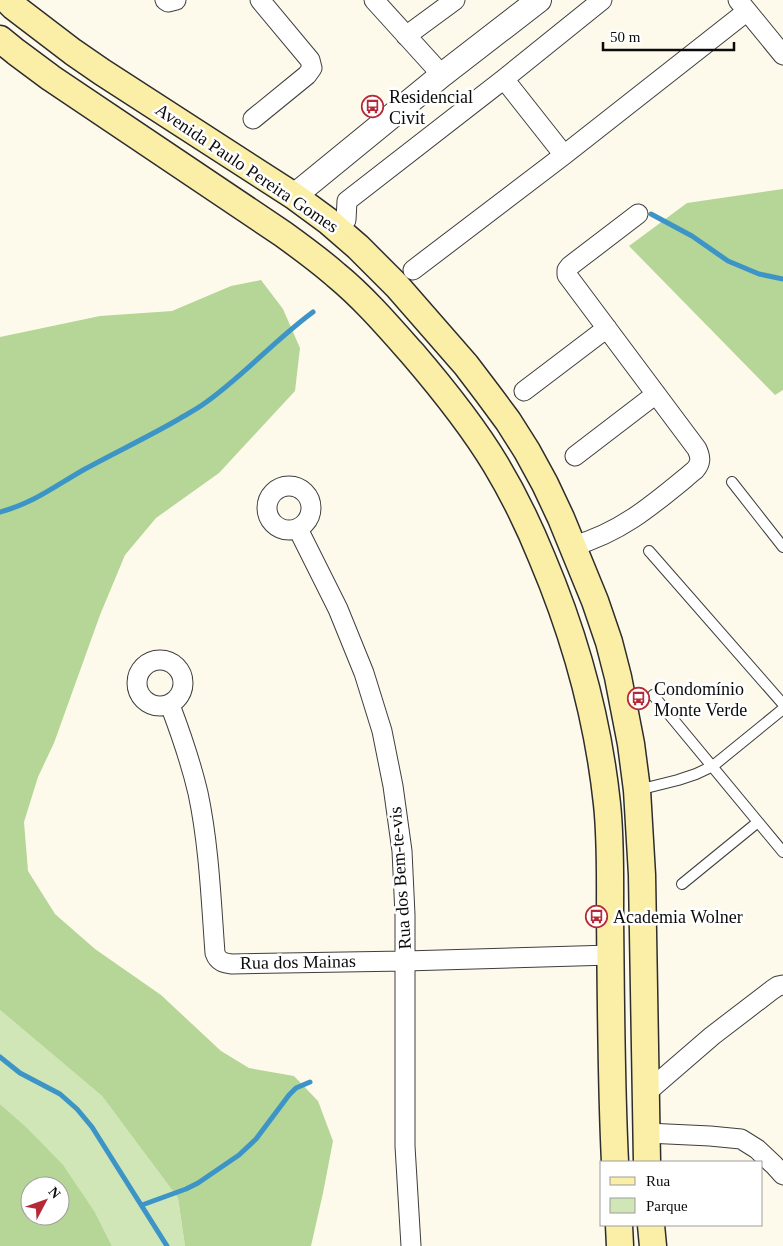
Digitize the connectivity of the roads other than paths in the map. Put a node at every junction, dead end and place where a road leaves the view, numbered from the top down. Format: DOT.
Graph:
graph roads {
  1 [pos="7,0"];
  2 [pos="165,0"];
  3 [pos="176,0"];
  4 [pos="260,0"];
  5 [pos="374,0"];
  6 [pos="454,0"];
  7 [pos="539,0"];
  8 [pos="602,0"];
  9 [pos="742,6"];
  10 [pos="406,36"];
  11 [pos="0,39"];
  12 [pos="783,55"];
  13 [pos="442,75"];
  14 [pos="504,79"];
  15 [pos="253,119"];
  16 [pos="564,155"];
  17 [pos="294,196"];
  18 [pos="638,214"];
  19 [pos="338,229"];
  20 [pos="413,270"];
  21 [pos="606,328"];
  22 [pos="524,391"];
  23 [pos="656,394"];
  24 [pos="575,456"];
  25 [pos="732,482"];
  26 [pos="298,528"];
  27 [pos="573,546"];
  28 [pos="783,547"];
  29 [pos="649,551"];
  30 [pos="653,695"];
  31 [pos="783,704"];
  32 [pos="170,705"];
  33 [pos="783,709"];
  34 [pos="713,766"];
  35 [pos="637,790"];
  36 [pos="758,822"];
  37 [pos="783,852"];
  38 [pos="682,884"];
  39 [pos="611,955"];
  40 [pos="405,961"];
  41 [pos="783,986"];
  42 [pos="646,1093"];
  43 [pos="647,1133"];
  44 [pos="615,1161"];
  45 [pos="647,1161"];
  46 [pos="783,1175"];
  47 [pos="619,1226"];
  48 [pos="651,1226"];
  49 [pos="411,1246"];
  50 [pos="620,1246"];
  51 [pos="653,1246"];
  1 -- 17 [label="main road, Avenida Paulo Pereira Gomes"];
  2 -- 3 [label="street"];
  4 -- 15 [label="street"];
  5 -- 10 [label="street"];
  6 -- 10 [label="street"];
  7 -- 13 [label="street"];
  8 -- 14 [label="street"];
  9 -- 12 [label="street"];
  9 -- 16 [label="street"];
  10 -- 13 [label="street"];
  11 -- 39 [label="main road, Avenida Paulo Pereira Gomes"];
  13 -- 17 [label="street"];
  14 -- 16 [label="street"];
  14 -- 19 [label="street"];
  16 -- 20 [label="street"];
  17 -- 19 [label="main road, Avenida Paulo Pereira Gomes"];
  18 -- 21 [label="street"];
  19 -- 27 [label="main road, Avenida Paulo Pereira Gomes"];
  21 -- 22 [label="street"];
  21 -- 23 [label="street"];
  23 -- 24 [label="street"];
  23 -- 27 [label="street"];
  25 -- 28 [label="lane"];
  26 -- 40 [label="street, Rua dos Bem-te-vis"];
  27 -- 35 [label="main road, Avenida Paulo Pereira Gomes"];
  29 -- 31 [label="lane"];
  30 -- 34 [label="lane"];
  32 -- 40 [label="street, Rua dos Mainas"];
  33 -- 34 [label="lane"];
  34 -- 35 [label="lane"];
  34 -- 36 [label="lane"];
  35 -- 42 [label="main road, Avenida Paulo Pereira Gomes"];
  36 -- 37 [label="lane"];
  36 -- 38 [label="lane"];
  39 -- 40 [label="street, Rua dos Mainas"];
  39 -- 44 [label="main road, Avenida Paulo Pereira Gomes"];
  40 -- 49 [label="street, Rua dos Bem-te-vis"];
  41 -- 42 [label="street"];
  42 -- 43 [label="main road, Avenida Paulo Pereira Gomes"];
  43 -- 45 [label="main road, Avenida Paulo Pereira Gomes"];
  43 -- 46 [label="street"];
  47 -- 50 [label="main road"];
  48 -- 51 [label="main road"];
}
